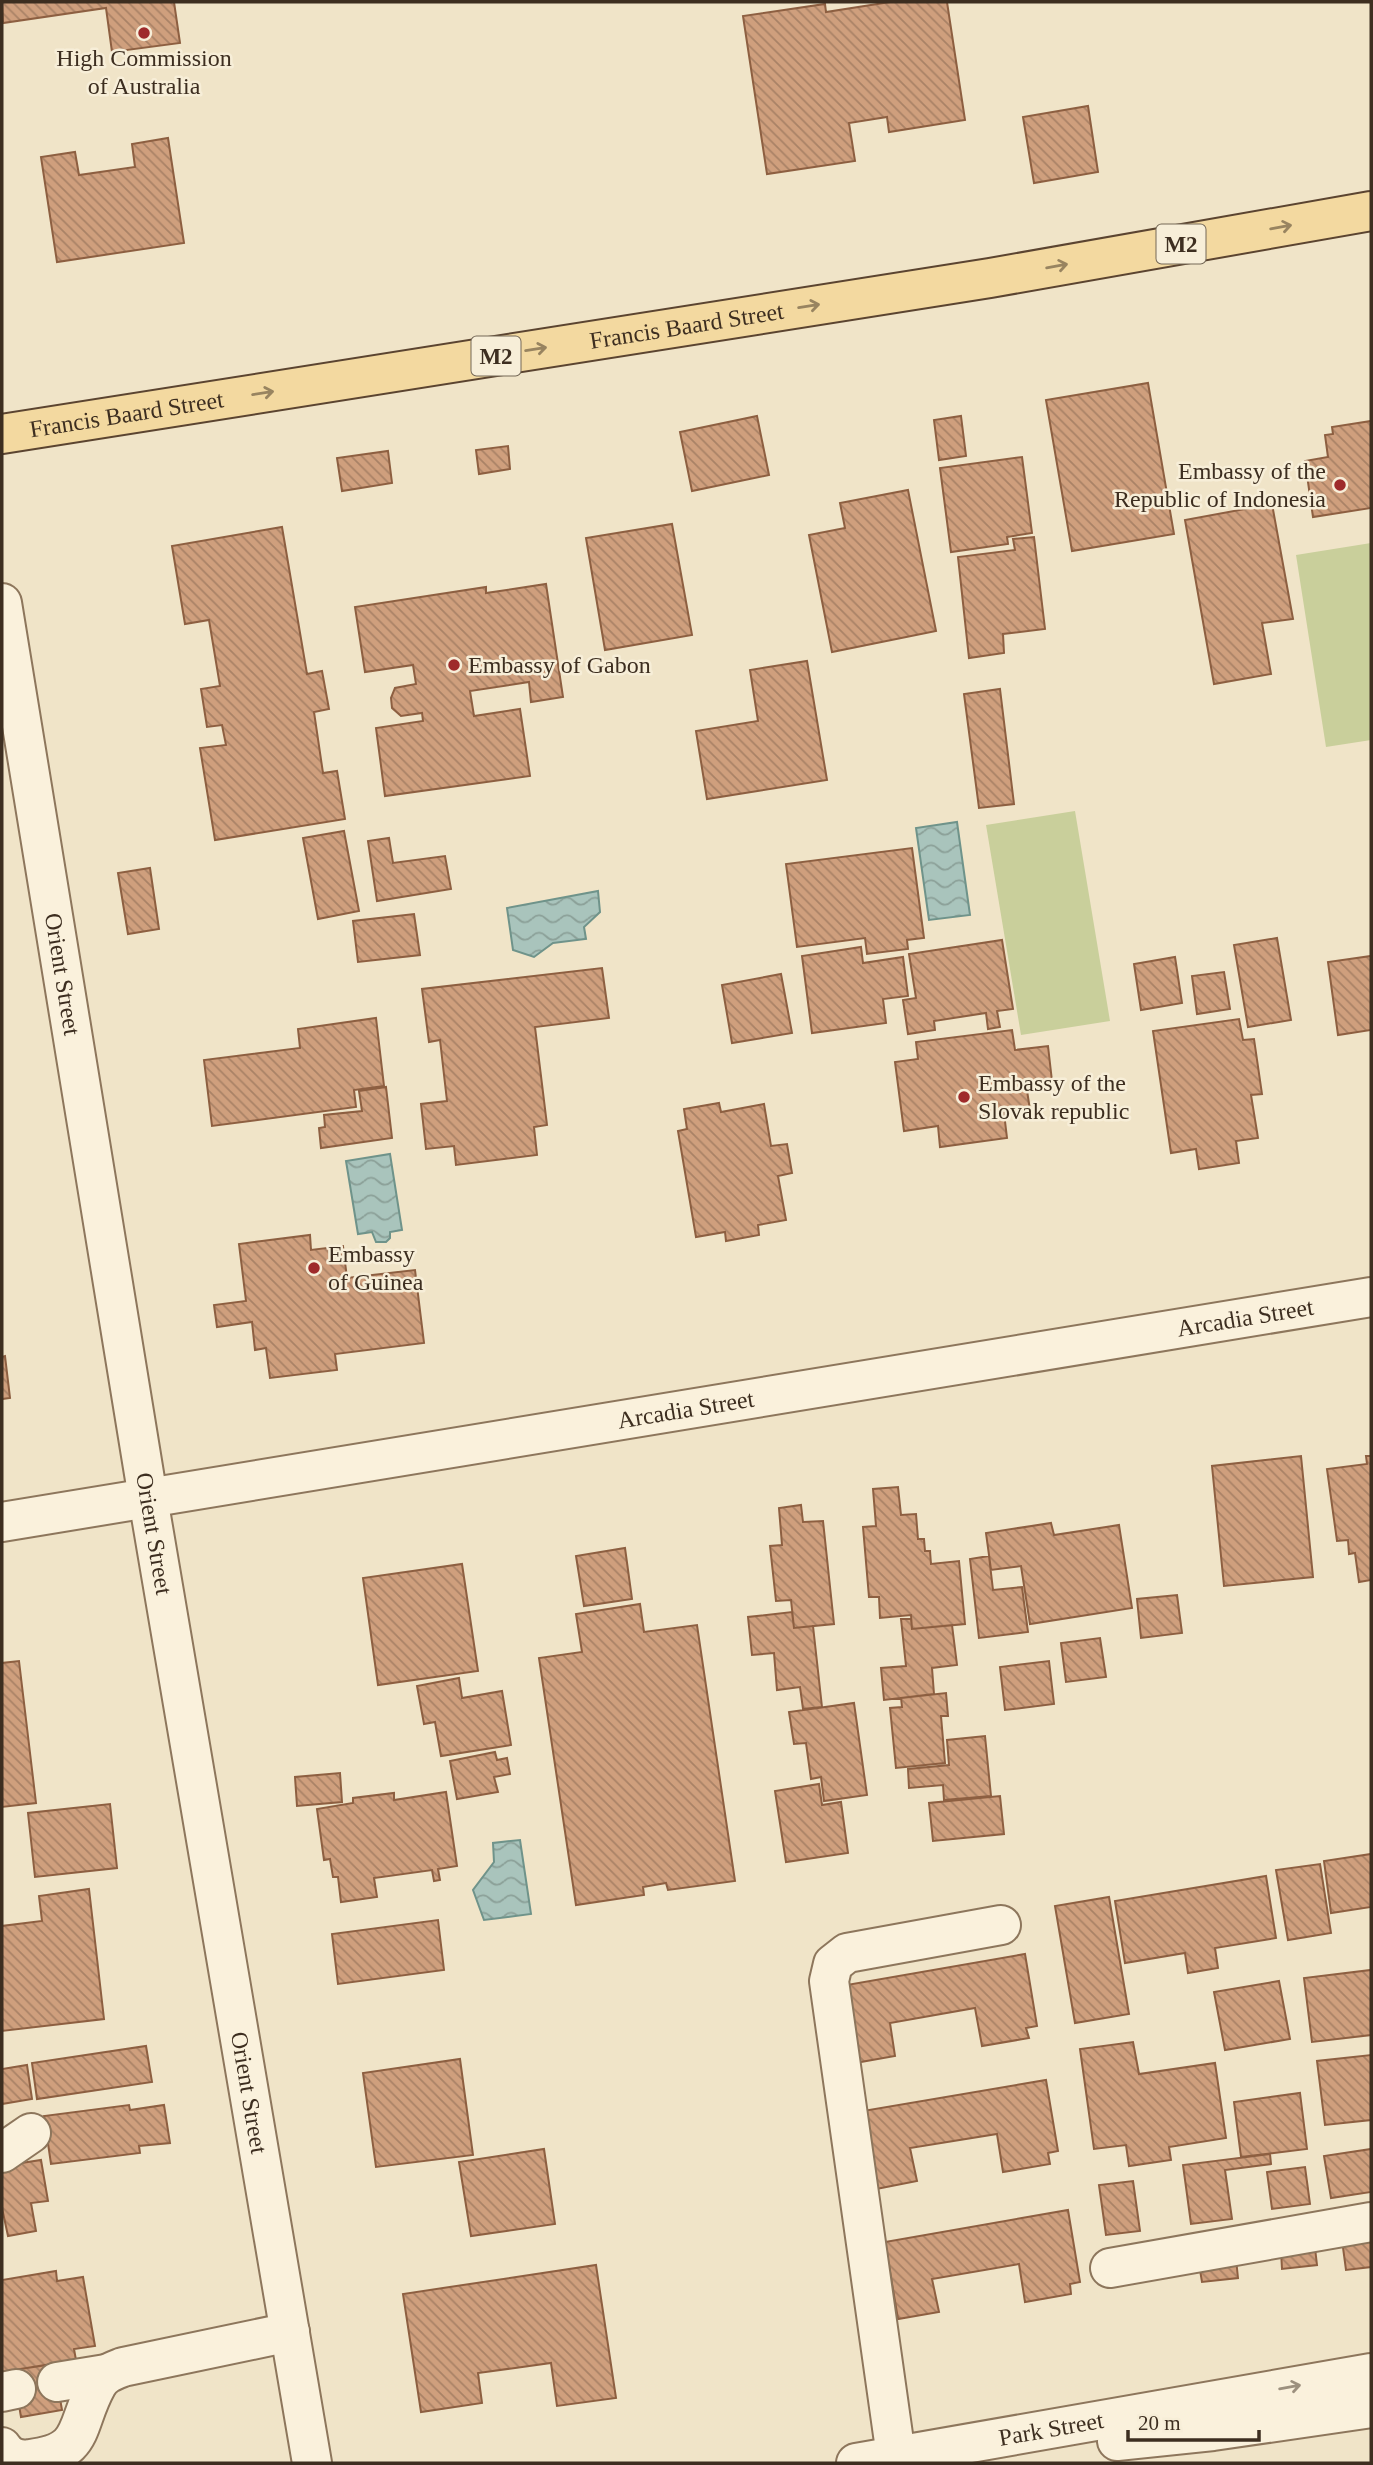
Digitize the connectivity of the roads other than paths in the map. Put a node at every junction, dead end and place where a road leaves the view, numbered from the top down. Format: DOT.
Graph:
graph roads {
  1 [pos="1371,211"];
  2 [pos="2,434"];
  3 [pos="2,603"];
  4 [pos="1371,1297"];
  5 [pos="148,1497"];
  6 [pos="2,1522"];
  7 [pos="1001,1925"];
  8 [pos="1371,2222"];
  9 [pos="1110,2269"];
  10 [pos="290,2332"];
  11 [pos="1371,2373"];
  12 [pos="106,2374"];
  13 [pos="57,2382"];
  14 [pos="1371,2408"];
  15 [pos="2,2447"];
  16 [pos="903,2455"];
  17 [pos="312,2463"];
  18 [pos="856,2463"];
  2 -- 1 [label="main road, Francis Baard Street / M2, one-way"];
  3 -- 5 [label="street, Orient Street"];
  4 -- 5 [label="street, Arcadia Street"];
  5 -- 6 [label="street, Arcadia Street"];
  5 -- 10 [label="street, Orient Street"];
  7 -- 16 [label="street"];
  8 -- 9 [label="street"];
  10 -- 12 [label="street"];
  10 -- 17 [label="street, Orient Street"];
  16 -- 11 [label="street, Park Street, one-way"];
  12 -- 13 [label="street"];
  12 -- 15 [label="street"];
  14 -- 16 [label="street"];
  16 -- 18 [label="street, Park Street"];
}
